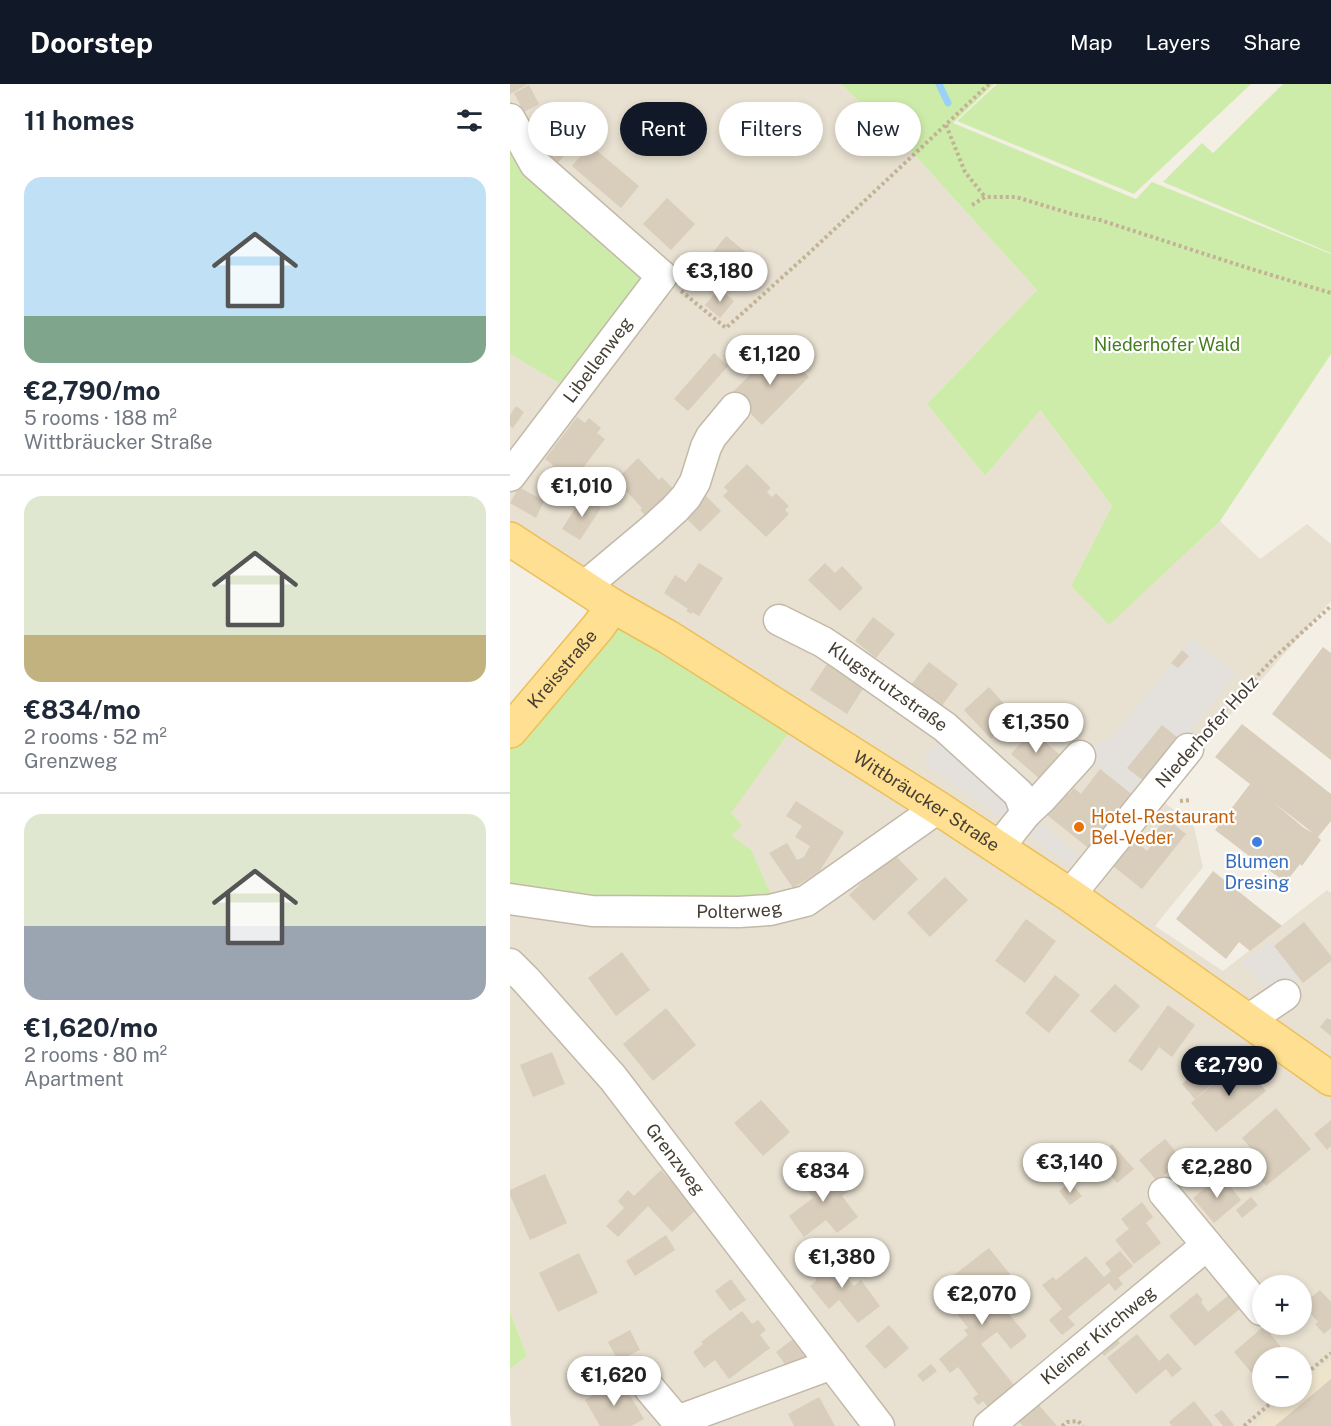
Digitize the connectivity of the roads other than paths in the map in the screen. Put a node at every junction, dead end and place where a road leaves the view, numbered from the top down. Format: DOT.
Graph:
graph roads {
  1 [pos="510,119"];
  2 [pos="735,408"];
  3 [pos="510,476"];
  4 [pos="510,539"];
  5 [pos="584,587"];
  6 [pos="613,606"];
  7 [pos="779,620"];
  8 [pos="510,731"];
  9 [pos="1188,749"];
  10 [pos="1080,756"];
  11 [pos="938,808"];
  12 [pos="1026,813"];
  13 [pos="999,848"];
  14 [pos="1070,895"];
  15 [pos="510,899"];
  16 [pos="510,964"];
  17 [pos="1285,995"];
  18 [pos="1248,1020"];
  19 [pos="1331,1079"];
  20 [pos="1164,1193"];
  21 [pos="1207,1245"];
  22 [pos="1252,1299"];
  23 [pos="832,1364"];
  24 [pos="650,1389"];
  25 [pos="879,1426"];
  26 [pos="989,1426"];
  1 -- 3 [label="street, Libellenweg"];
  2 -- 5 [label="street"];
  4 -- 5 [label="main road, Wittbräucker Straße"];
  5 -- 6 [label="main road, Wittbräucker Straße"];
  6 -- 8 [label="main road, Kreisstraße"];
  6 -- 11 [label="main road, Wittbräucker Straße"];
  7 -- 12 [label="street, Klugstrutzstraße"];
  9 -- 14 [label="street, Niederhofer Holz"];
  10 -- 12 [label="street"];
  11 -- 13 [label="main road, Wittbräucker Straße"];
  11 -- 15 [label="street, Polterweg"];
  12 -- 13 [label="street"];
  13 -- 14 [label="main road, Wittbräucker Straße"];
  14 -- 18 [label="main road, Wittbräucker Straße"];
  16 -- 23 [label="street, Grenzweg"];
  17 -- 18 [label="street"];
  18 -- 19 [label="main road, Wittbräucker Straße"];
  20 -- 21 [label="street"];
  21 -- 22 [label="street"];
  21 -- 26 [label="street, Kleiner Kirchweg"];
  23 -- 24 [label="street"];
  23 -- 25 [label="street, Grenzweg"];
}
